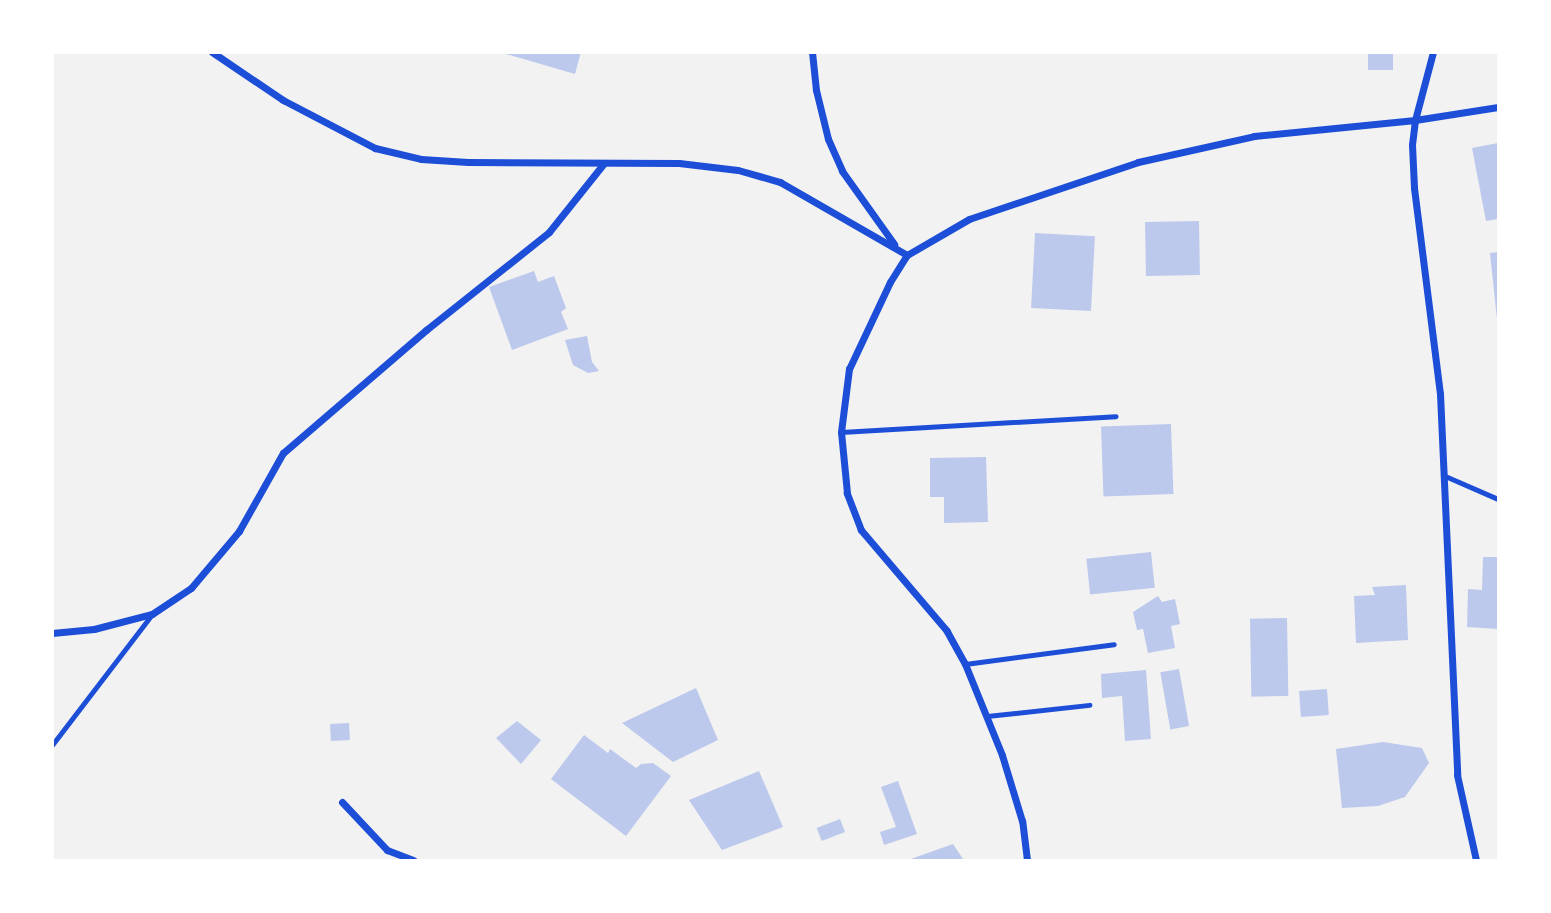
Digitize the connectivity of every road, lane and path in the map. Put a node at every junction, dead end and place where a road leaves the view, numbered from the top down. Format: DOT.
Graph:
graph roads {
  1 [pos="212,52"];
  2 [pos="812,52"];
  3 [pos="1433,52"];
  4 [pos="1499,107"];
  5 [pos="1415,120"];
  6 [pos="604,163"];
  7 [pos="897,248"];
  8 [pos="907,255"];
  9 [pos="1116,416"];
  10 [pos="841,432"];
  11 [pos="1446,476"];
  12 [pos="1499,499"];
  13 [pos="152,614"];
  14 [pos="52,632"];
  15 [pos="1114,644"];
  16 [pos="965,664"];
  17 [pos="1088,705"];
  18 [pos="987,716"];
  19 [pos="52,745"];
  20 [pos="342,802"];
  21 [pos="413,860"];
  22 [pos="1027,860"];
  23 [pos="1476,860"];
  1 -- 6 [label="street"];
  2 -- 7 [label="street"];
  3 -- 5 [label="street"];
  4 -- 5 [label="street"];
  5 -- 8 [label="street"];
  5 -- 11 [label="street"];
  6 -- 7 [label="street"];
  6 -- 13 [label="street"];
  7 -- 8 [label="street"];
  8 -- 10 [label="street"];
  9 -- 10 [label="lane"];
  10 -- 16 [label="street"];
  11 -- 12 [label="lane"];
  11 -- 23 [label="street"];
  13 -- 14 [label="street"];
  13 -- 19 [label="lane"];
  15 -- 16 [label="lane"];
  16 -- 18 [label="street"];
  17 -- 18 [label="lane"];
  18 -- 22 [label="street"];
  20 -- 21 [label="street"];
}
